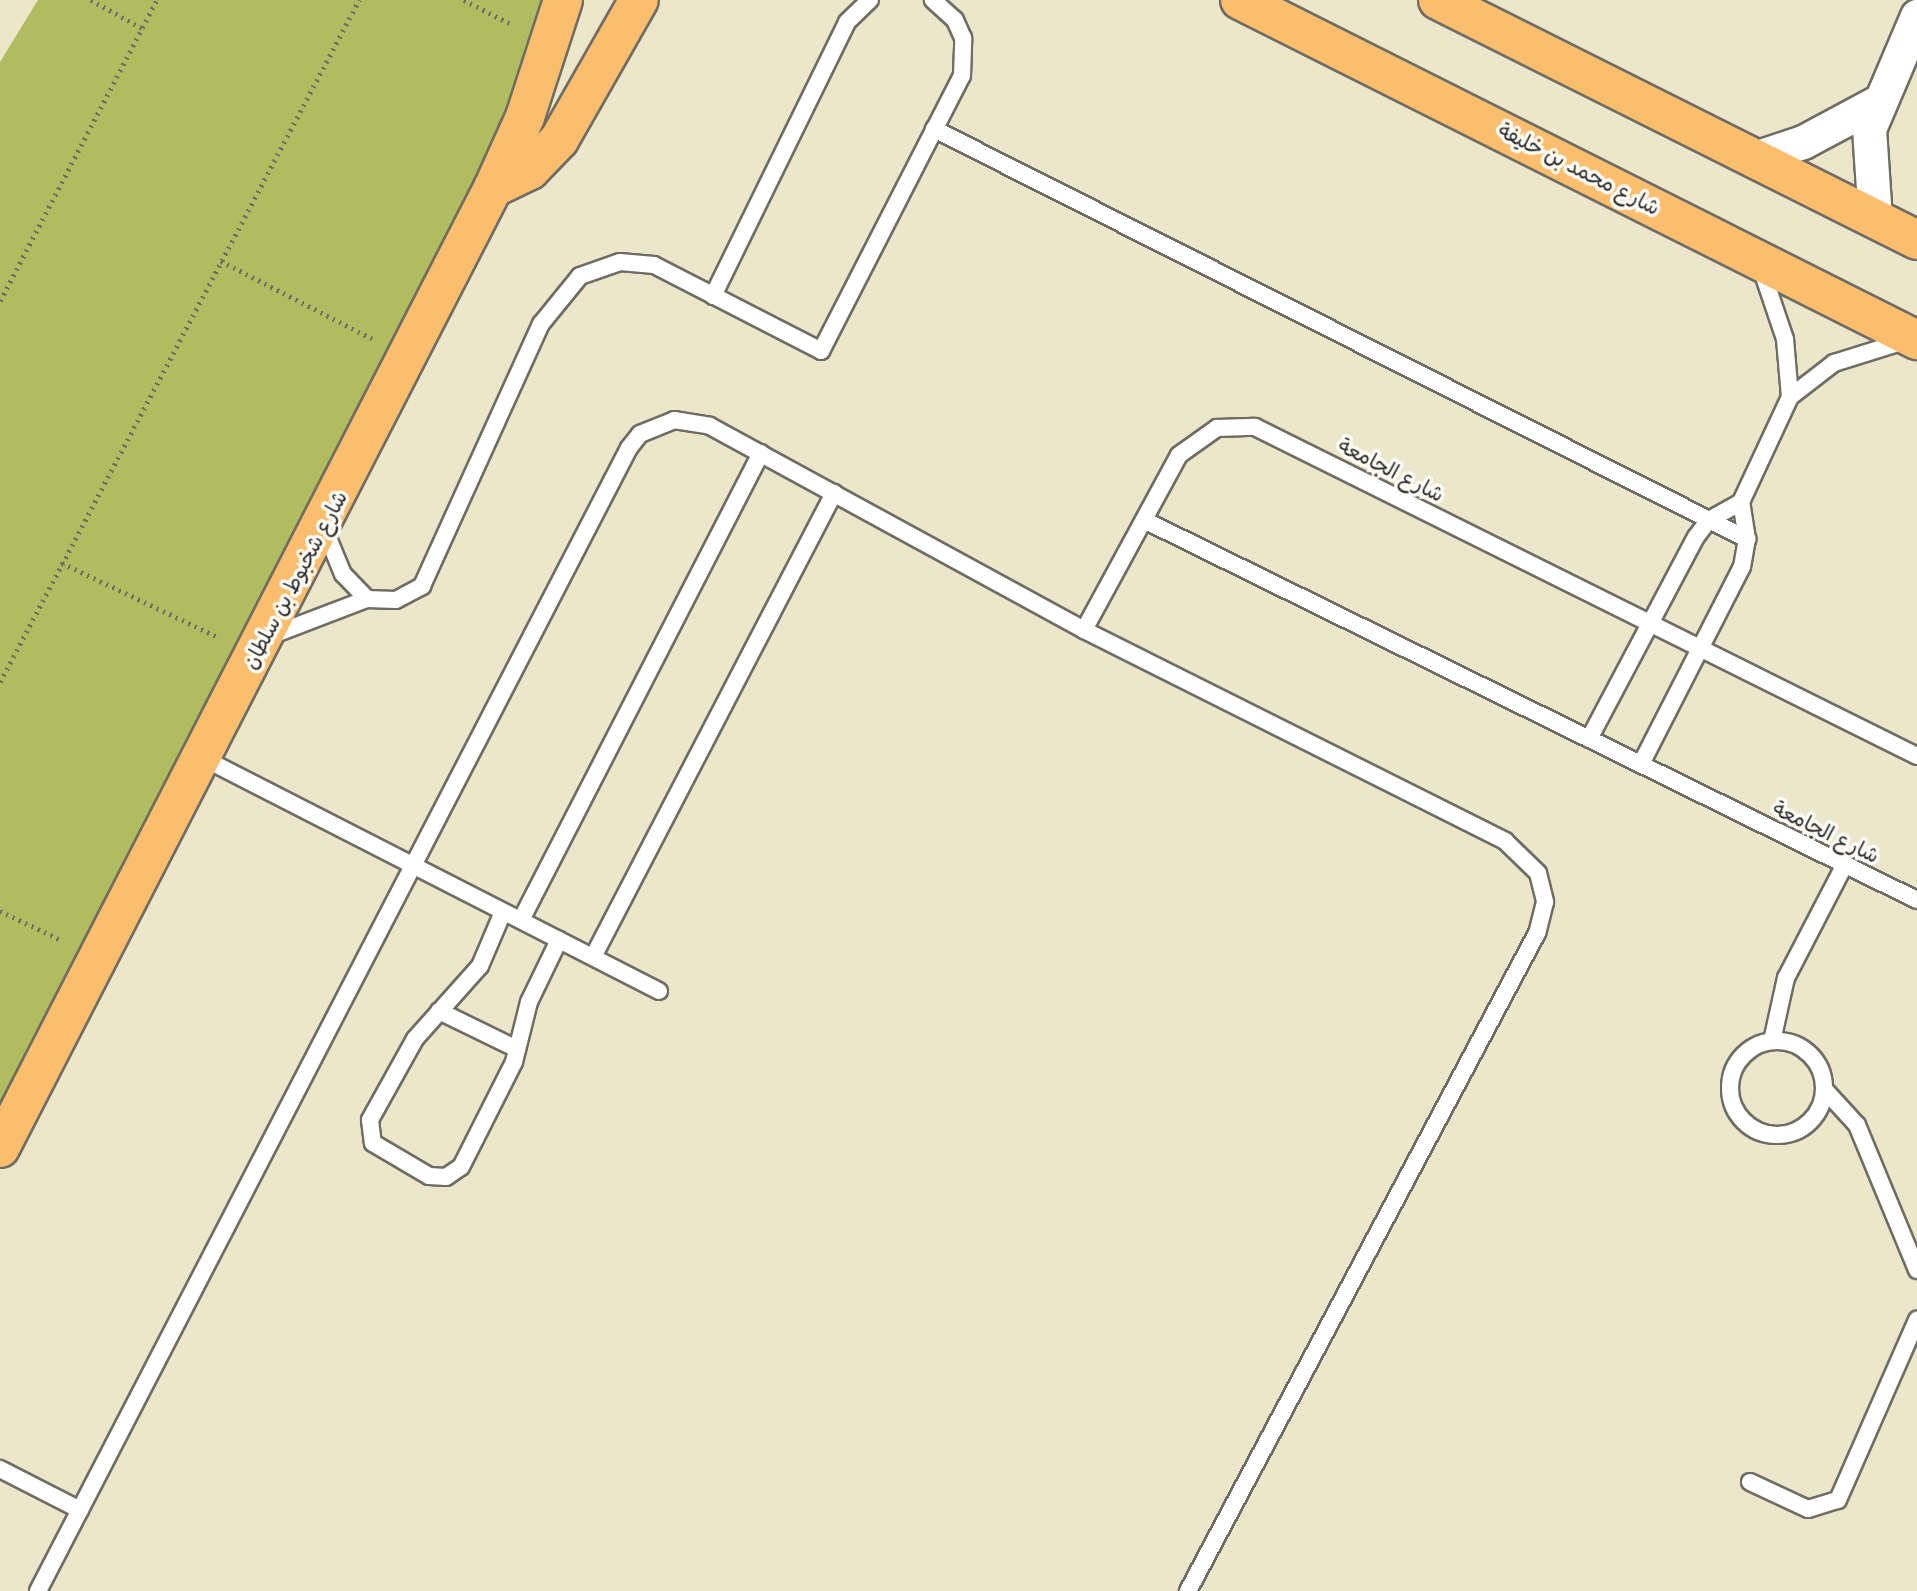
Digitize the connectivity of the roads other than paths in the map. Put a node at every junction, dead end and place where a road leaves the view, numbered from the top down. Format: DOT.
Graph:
graph roads {
  1 [pos="563,0"];
  2 [pos="639,0"];
  3 [pos="870,0"];
  4 [pos="933,0"];
  5 [pos="1240,0"];
  6 [pos="1438,0"];
  7 [pos="1917,16"];
  8 [pos="1876,103"];
  9 [pos="934,129"];
  10 [pos="1752,159"];
  11 [pos="493,188"];
  12 [pos="1875,219"];
  13 [pos="1917,240"];
  14 [pos="1756,258"];
  15 [pos="713,296"];
  16 [pos="1917,339"];
  17 [pos="1790,397"];
  18 [pos="761,453"];
  19 [pos="834,494"];
  20 [pos="1741,502"];
  21 [pos="1144,520"];
  22 [pos="1709,520"];
  23 [pos="323,527"];
  24 [pos="1747,539"];
  25 [pos="367,599"];
  26 [pos="1650,623"];
  27 [pos="1084,630"];
  28 [pos="260,647"];
  29 [pos="1701,648"];
  30 [pos="1589,738"];
  31 [pos="1917,756"];
  32 [pos="202,758"];
  33 [pos="1641,764"];
  34 [pos="1845,864"];
  35 [pos="417,867"];
  36 [pos="1917,900"];
  37 [pos="503,912"];
  38 [pos="521,920"];
  39 [pos="559,940"];
  40 [pos="593,957"];
  41 [pos="659,991"];
  42 [pos="439,1011"];
  43 [pos="1772,1041"];
  44 [pos="517,1049"];
  45 [pos="1824,1089"];
  46 [pos="0,1148"];
  47 [pos="1917,1270"];
  48 [pos="1917,1320"];
  49 [pos="0,1469"];
  50 [pos="1750,1482"];
  51 [pos="80,1510"];
  52 [pos="38,1591"];
  53 [pos="1188,1591"];
  1 -- 11 [label="main road, شارع شخبوط بن سلطان"];
  2 -- 11 [label="main road"];
  3 -- 15 [label="lane"];
  4 -- 9 [label="lane"];
  5 -- 14 [label="main road, شارع محمد بن خليفة"];
  6 -- 10 [label="main road"];
  7 -- 8 [label="street"];
  8 -- 10 [label="street"];
  8 -- 12 [label="street"];
  9 -- 15 [label="lane"];
  9 -- 22 [label="lane"];
  10 -- 12 [label="main road"];
  11 -- 23 [label="main road, شارع شخبوط بن سلطان"];
  12 -- 13 [label="main road"];
  14 -- 16 [label="main road, شارع محمد بن خليفة"];
  14 -- 17 [label="lane"];
  15 -- 25 [label="lane"];
  16 -- 17 [label="lane"];
  17 -- 20 [label="lane"];
  18 -- 19 [label="lane"];
  18 -- 35 [label="lane"];
  18 -- 38 [label="lane"];
  19 -- 27 [label="lane"];
  19 -- 40 [label="lane"];
  20 -- 22 [label="lane"];
  20 -- 24 [label="lane"];
  21 -- 26 [label="lane, شارع الجامعة"];
  21 -- 27 [label="lane, شارع الجامعة"];
  21 -- 30 [label="lane, شارع الجامعة"];
  22 -- 24 [label="lane"];
  22 -- 26 [label="lane"];
  23 -- 25 [label="lane"];
  23 -- 28 [label="main road, شارع شخبوط بن سلطان"];
  24 -- 29 [label="lane"];
  25 -- 28 [label="lane"];
  26 -- 29 [label="lane, شارع الجامعة"];
  26 -- 30 [label="lane"];
  27 -- 53 [label="lane"];
  28 -- 32 [label="main road, شارع شخبوط بن سلطان"];
  29 -- 31 [label="lane, شارع الجامعة"];
  29 -- 33 [label="lane"];
  30 -- 33 [label="lane, شارع الجامعة"];
  32 -- 35 [label="lane"];
  32 -- 46 [label="main road, شارع شخبوط بن سلطان"];
  33 -- 34 [label="lane, شارع الجامعة"];
  34 -- 36 [label="lane, شارع الجامعة"];
  34 -- 43 [label="lane"];
  35 -- 37 [label="lane"];
  35 -- 51 [label="lane"];
  37 -- 38 [label="lane"];
  37 -- 42 [label="lane"];
  38 -- 39 [label="lane"];
  39 -- 40 [label="lane"];
  39 -- 44 [label="lane"];
  40 -- 41 [label="lane"];
  42 -- 44 [label="lane"];
  42 -- 44 [label="lane"];
  43 -- 45 [label="lane"];
  43 -- 45 [label="lane"];
  45 -- 47 [label="lane"];
  48 -- 50 [label="lane"];
  49 -- 51 [label="lane"];
  51 -- 52 [label="lane"];
}
